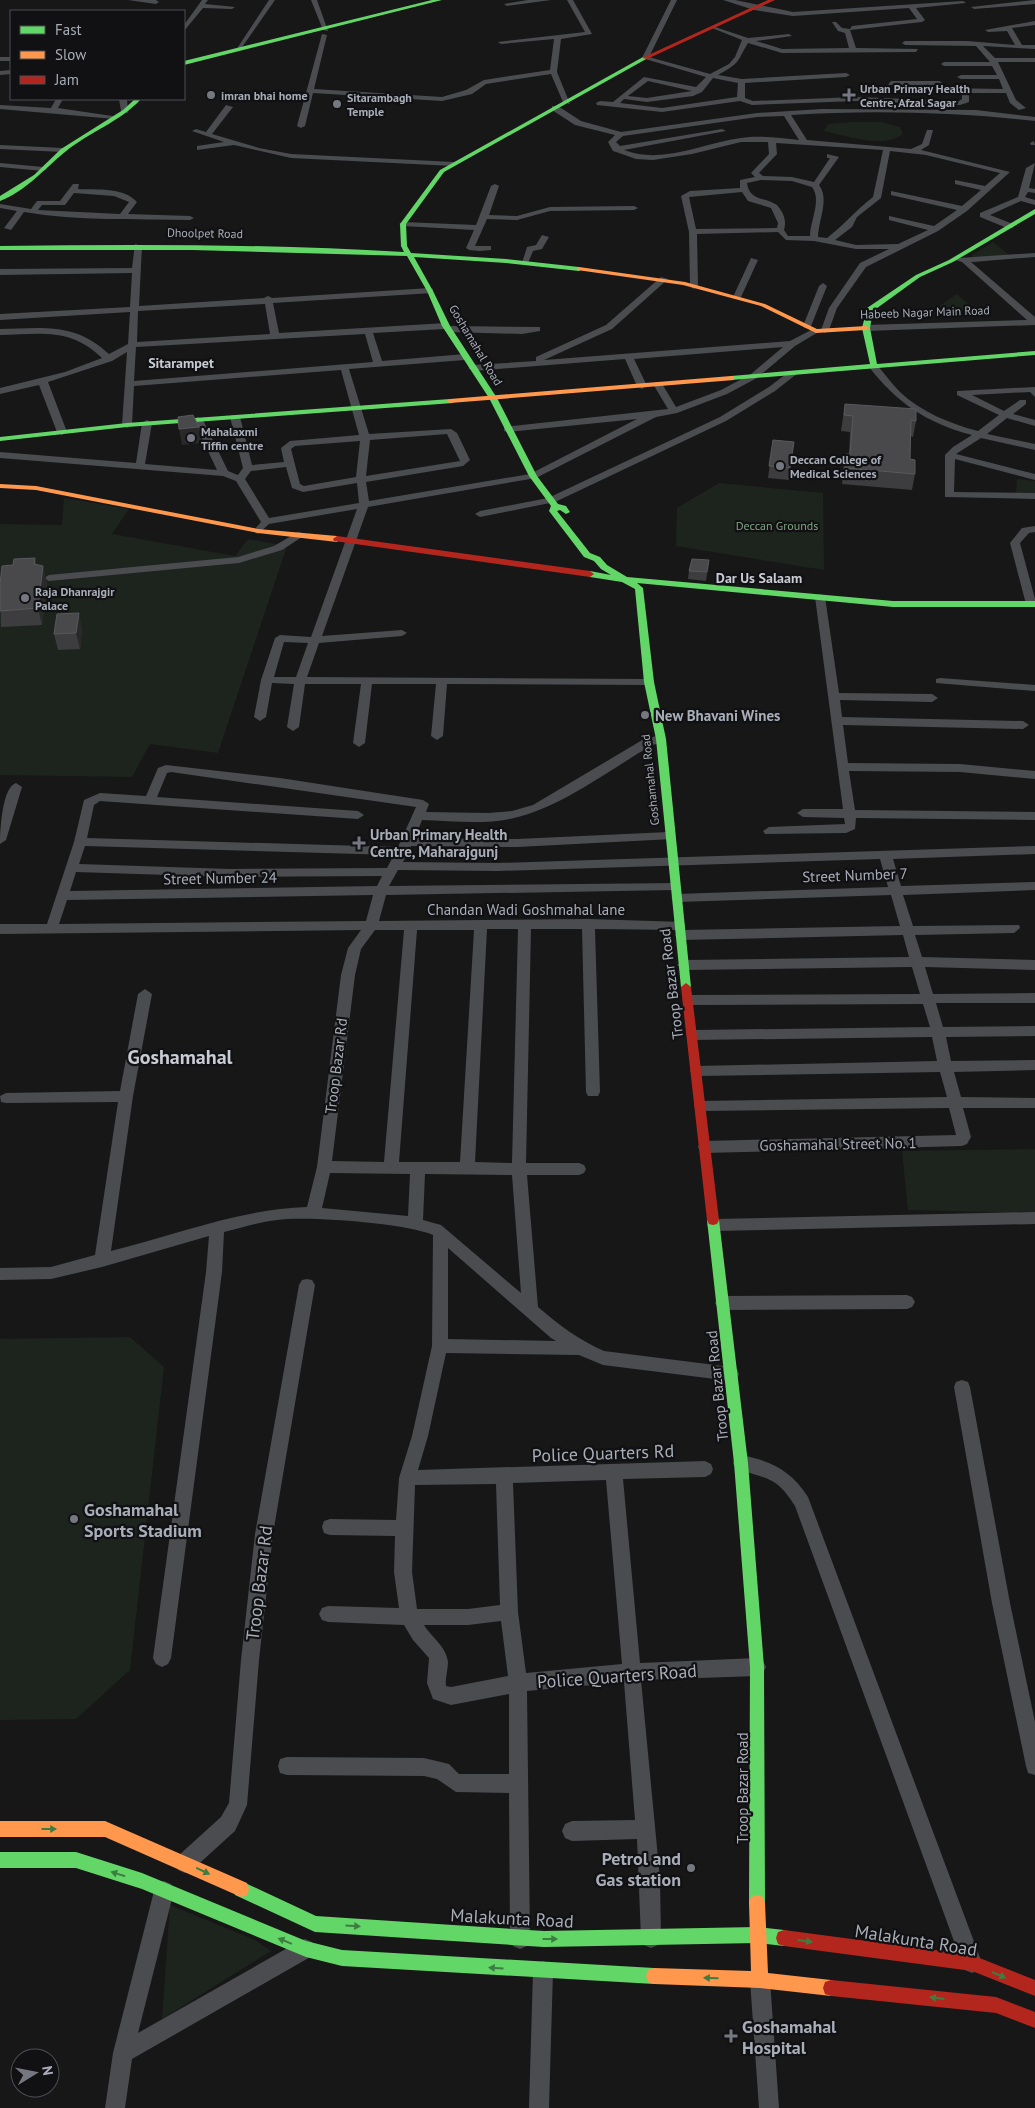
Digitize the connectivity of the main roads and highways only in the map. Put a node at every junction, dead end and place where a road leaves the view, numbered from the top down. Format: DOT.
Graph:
graph roads {
  1 [pos="439,0"];
  2 [pos="772,0"];
  3 [pos="185,64"];
  4 [pos="137,100"];
  5 [pos="0,199"];
  6 [pos="1035,211"];
  7 [pos="0,248"];
  8 [pos="409,255"];
  9 [pos="866,328"];
  10 [pos="816,329"];
  11 [pos="1035,353"];
  12 [pos="874,366"];
  13 [pos="493,398"];
  14 [pos="0,439"];
  15 [pos="0,486"];
  16 [pos="553,503"];
  17 [pos="574,537"];
  18 [pos="597,559"];
  19 [pos="561,570"];
  20 [pos="629,580"];
  21 [pos="1033,604"];
  22 [pos="669,836"];
  23 [pos="0,1829"];
  24 [pos="0,1860"];
  25 [pos="757,1935"];
  26 [pos="760,1980"];
  27 [pos="1035,1988"];
  28 [pos="1035,2020"];
  1 -- 3 [label="main road"];
  2 -- 8 [label="main road, Goshamahal Road"];
  4 -- 5 [label="main road"];
  6 -- 9 [label="main road"];
  7 -- 8 [label="main road, Dhoolpet Road"];
  8 -- 10 [label="main road, Dhoolpet Road"];
  8 -- 13 [label="main road, Goshamahal Road"];
  9 -- 10 [label="main road, Habeeb Nagar Main Road"];
  9 -- 12 [label="main road"];
  11 -- 12 [label="main road"];
  12 -- 13 [label="main road"];
  13 -- 14 [label="main road"];
  13 -- 16 [label="main road, Goshamahal Road"];
  15 -- 19 [label="main road"];
  16 -- 17 [label="main road"];
  16 -- 18 [label="main road, Goshamahal Road"];
  17 -- 18 [label="main road"];
  17 -- 19 [label="main road"];
  18 -- 20 [label="main road, Goshamahal Road"];
  19 -- 20 [label="main road"];
  20 -- 21 [label="main road"];
  20 -- 22 [label="main road, Goshamahal Road"];
  22 -- 25 [label="main road, Troop Bazar Road"];
  23 -- 25 [label="main road, Malakunta Road, one-way"];
  26 -- 24 [label="main road, one-way"];
  25 -- 26 [label="main road, Troop Bazar Road"];
  25 -- 27 [label="main road, Malakunta Road, one-way"];
  28 -- 26 [label="main road, one-way"];
}
